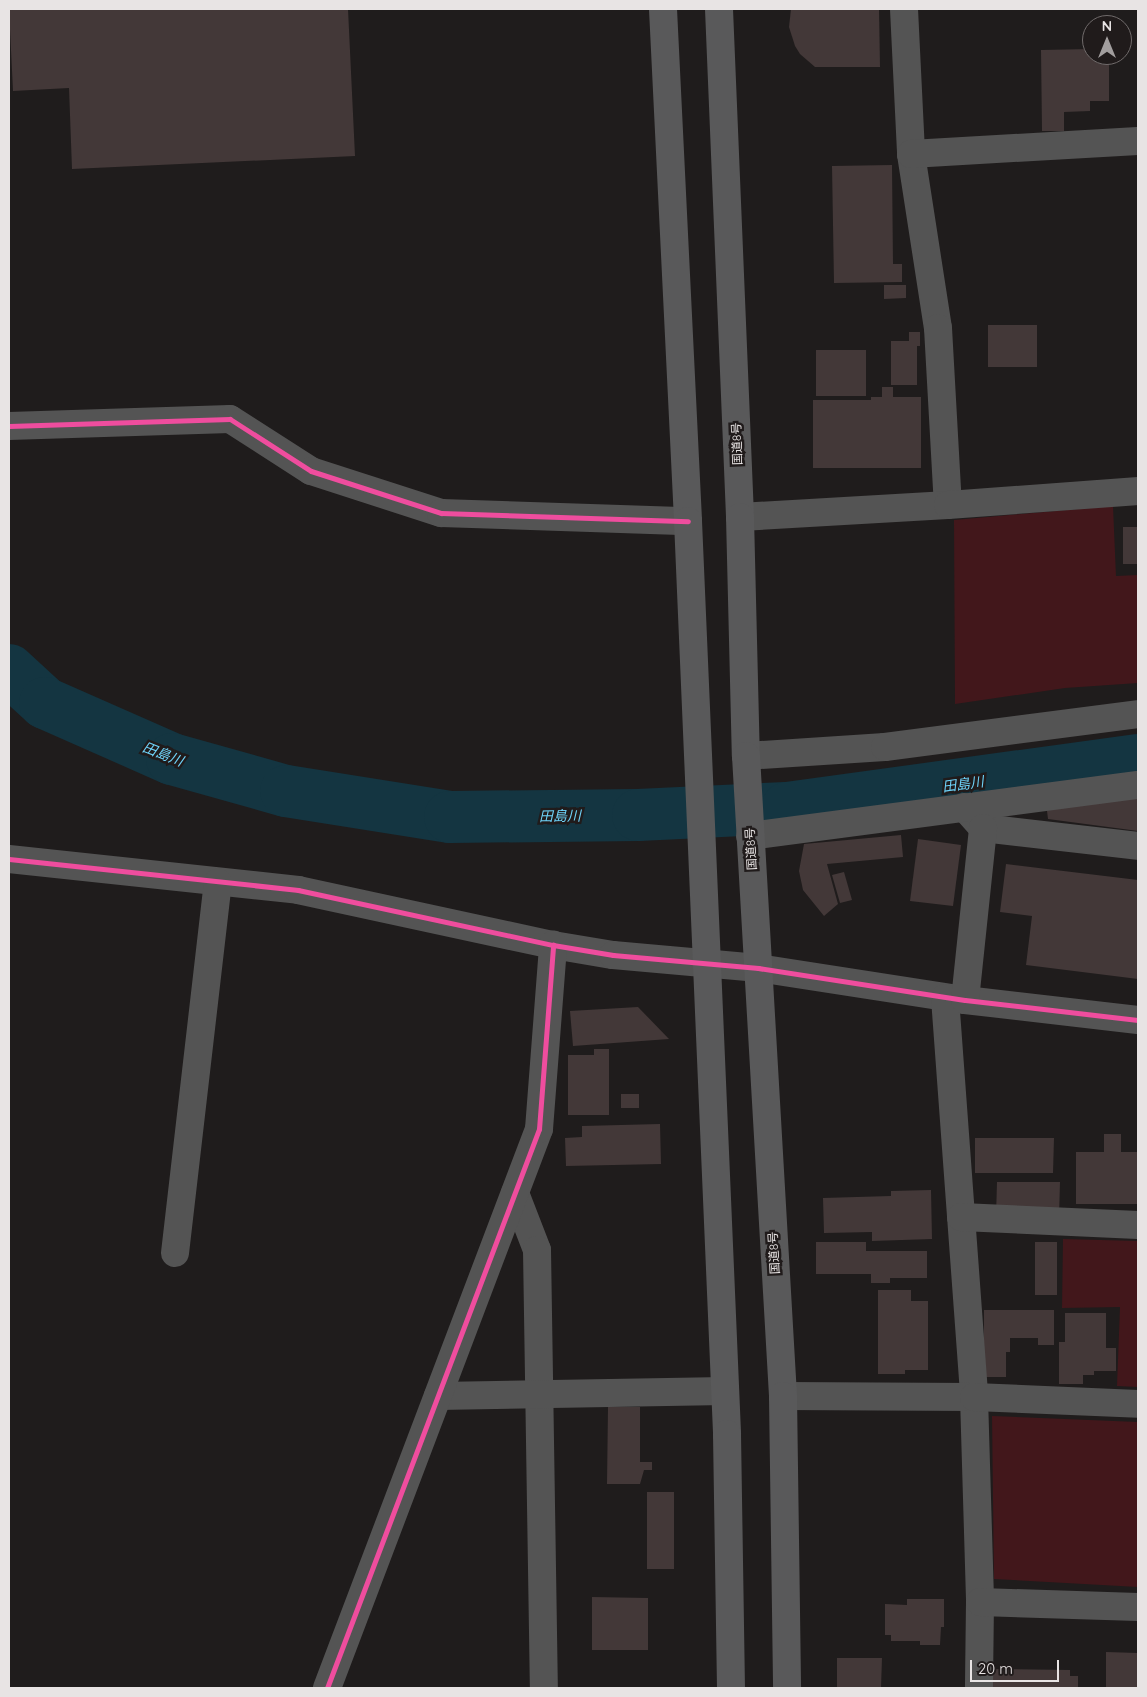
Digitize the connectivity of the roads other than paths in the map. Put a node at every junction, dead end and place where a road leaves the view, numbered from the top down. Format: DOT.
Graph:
graph roads {
  1 [pos="663,9"];
  2 [pos="719,9"];
  3 [pos="904,9"];
  4 [pos="1138,141"];
  5 [pos="911,154"];
  6 [pos="9,426"];
  7 [pos="1138,491"];
  8 [pos="948,505"];
  9 [pos="740,517"];
  10 [pos="688,521"];
  11 [pos="1138,714"];
  12 [pos="746,762"];
  13 [pos="1138,785"];
  14 [pos="964,807"];
  15 [pos="750,828"];
  16 [pos="983,828"];
  17 [pos="1138,846"];
  18 [pos="9,859"];
  19 [pos="218,882"];
  20 [pos="553,945"];
  21 [pos="708,963"];
  22 [pos="758,968"];
  23 [pos="955,999"];
  24 [pos="1138,1020"];
  25 [pos="515,1193"];
  26 [pos="961,1217"];
  27 [pos="1138,1225"];
  28 [pos="175,1253"];
  29 [pos="725,1391"];
  30 [pos="540,1393"];
  31 [pos="438,1396"];
  32 [pos="783,1396"];
  33 [pos="974,1397"];
  34 [pos="1138,1404"];
  35 [pos="980,1602"];
  36 [pos="1138,1607"];
  37 [pos="326,1688"];
  38 [pos="544,1688"];
  39 [pos="731,1688"];
  40 [pos="788,1688"];
  41 [pos="979,1688"];
  1 -- 10 [label="highway"];
  2 -- 9 [label="highway, 国道8号"];
  3 -- 5 [label="street"];
  4 -- 5 [label="street"];
  5 -- 8 [label="street"];
  6 -- 10 [label="street"];
  7 -- 8 [label="street"];
  8 -- 9 [label="street"];
  9 -- 12 [label="highway, 国道8号"];
  10 -- 21 [label="highway"];
  11 -- 12 [label="street"];
  12 -- 15 [label="highway, 国道8号"];
  13 -- 14 [label="street"];
  14 -- 15 [label="street"];
  14 -- 16 [label="street"];
  15 -- 22 [label="highway, 国道8号"];
  16 -- 17 [label="street"];
  16 -- 23 [label="street"];
  18 -- 19 [label="street"];
  19 -- 20 [label="street"];
  19 -- 28 [label="street"];
  20 -- 21 [label="street"];
  20 -- 25 [label="street"];
  21 -- 22 [label="street"];
  21 -- 29 [label="highway"];
  22 -- 23 [label="street"];
  22 -- 32 [label="highway, 国道8号"];
  23 -- 24 [label="street"];
  23 -- 26 [label="street"];
  25 -- 30 [label="street"];
  25 -- 31 [label="street"];
  26 -- 27 [label="street"];
  26 -- 33 [label="street"];
  29 -- 30 [label="street"];
  29 -- 39 [label="highway"];
  30 -- 31 [label="street"];
  30 -- 38 [label="street"];
  31 -- 37 [label="street"];
  32 -- 33 [label="street"];
  32 -- 40 [label="highway, 国道8号"];
  33 -- 34 [label="street"];
  33 -- 35 [label="street"];
  35 -- 36 [label="street"];
  35 -- 41 [label="street"];
}
